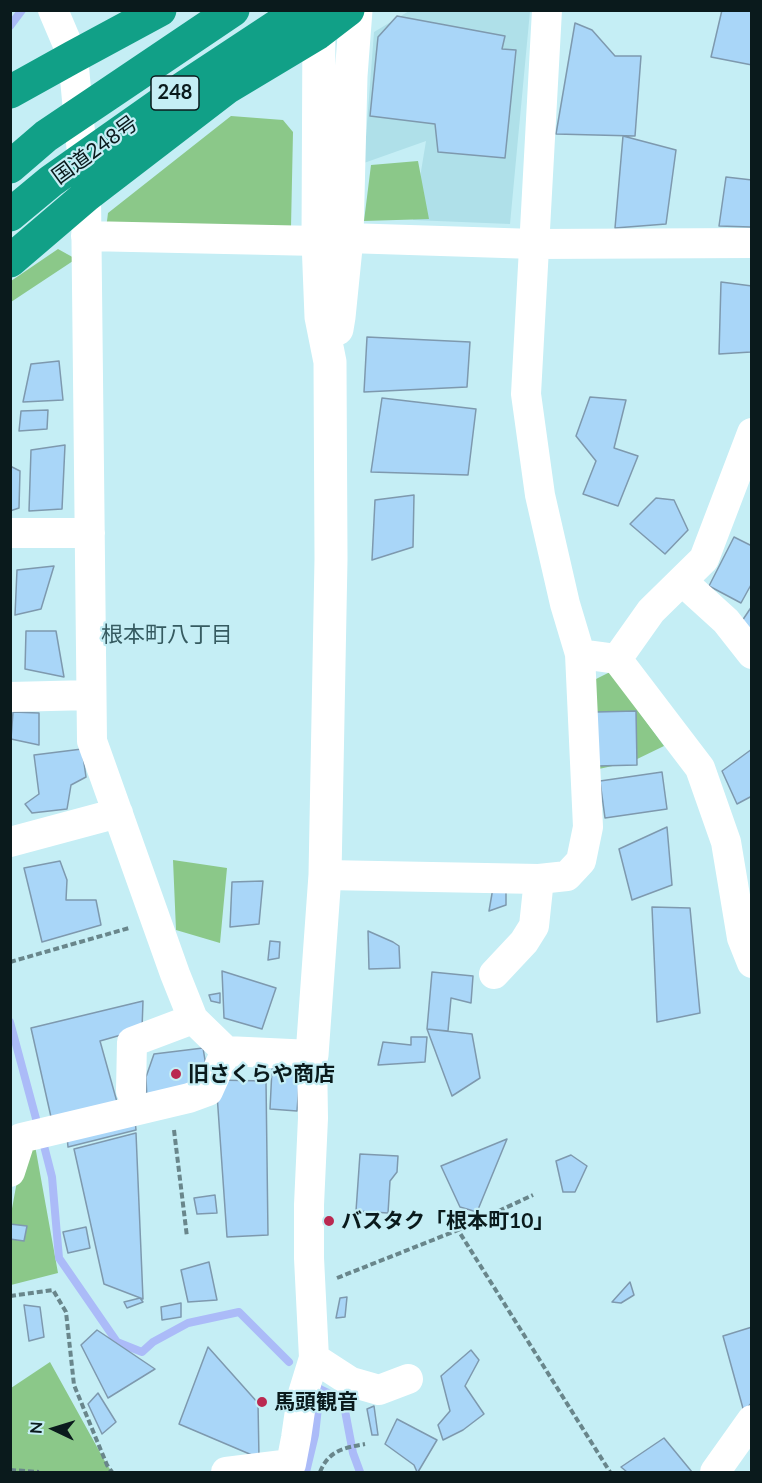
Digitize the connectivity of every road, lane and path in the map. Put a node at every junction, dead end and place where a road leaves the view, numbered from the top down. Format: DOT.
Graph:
graph roads {
  1 [pos="53,10"];
  2 [pos="160,10"];
  3 [pos="233,10"];
  4 [pos="348,10"];
  5 [pos="356,10"];
  6 [pos="547,10"];
  7 [pos="313,18"];
  8 [pos="73,57"];
  9 [pos="10,92"];
  10 [pos="10,167"];
  11 [pos="86,196"];
  12 [pos="10,215"];
  13 [pos="86,236"];
  14 [pos="332,240"];
  15 [pos="752,243"];
  16 [pos="535,244"];
  17 [pos="10,261"];
  18 [pos="752,433"];
  19 [pos="10,533"];
  20 [pos="90,533"];
  21 [pos="682,581"];
  22 [pos="580,654"];
  23 [pos="752,654"];
  24 [pos="617,659"];
  25 [pos="92,695"];
  26 [pos="10,697"];
  27 [pos="118,813"];
  28 [pos="10,842"];
  29 [pos="325,875"];
  30 [pos="539,879"];
  31 [pos="156,920"];
  32 [pos="10,962"];
  33 [pos="752,963"];
  34 [pos="494,975"];
  35 [pos="193,1019"];
  36 [pos="226,1051"];
  37 [pos="312,1055"];
  38 [pos="131,1091"];
  39 [pos="171,1103"];
  40 [pos="16,1134"];
  41 [pos="11,1173"];
  42 [pos="533,1196"];
  43 [pos="458,1230"];
  44 [pos="187,1237"];
  45 [pos="310,1270"];
  46 [pos="10,1296"];
  47 [pos="314,1358"];
  48 [pos="408,1379"];
  49 [pos="752,1420"];
  50 [pos="365,1444"];
  51 [pos="289,1468"];
  52 [pos="10,1470"];
  53 [pos="39,1473"];
  54 [pos="112,1473"];
  55 [pos="226,1473"];
  56 [pos="320,1473"];
  57 [pos="610,1473"];
  58 [pos="715,1473"];
  1 -- 8 [label="street"];
  2 -- 8 [label="highway"];
  3 -- 10 [label="highway, 国道248号 / 248"];
  4 -- 7 [label="highway"];
  5 -- 14 [label="street"];
  6 -- 16 [label="street"];
  7 -- 11 [label="highway"];
  7 -- 12 [label="highway, 国道248号 / 248"];
  7 -- 14 [label="street"];
  8 -- 9 [label="highway"];
  8 -- 11 [label="street"];
  11 -- 13 [label="street"];
  11 -- 17 [label="highway"];
  13 -- 14 [label="street"];
  13 -- 20 [label="street"];
  14 -- 16 [label="street"];
  14 -- 29 [label="street"];
  15 -- 16 [label="street"];
  16 -- 22 [label="street"];
  18 -- 21 [label="street"];
  19 -- 20 [label="street"];
  20 -- 25 [label="street"];
  21 -- 23 [label="street"];
  21 -- 24 [label="street"];
  22 -- 24 [label="street"];
  22 -- 30 [label="street"];
  24 -- 33 [label="street"];
  25 -- 26 [label="street"];
  25 -- 27 [label="street"];
  27 -- 28 [label="street"];
  27 -- 31 [label="street"];
  29 -- 30 [label="street"];
  29 -- 37 [label="street"];
  30 -- 34 [label="street"];
  31 -- 32 [label="path"];
  31 -- 35 [label="street"];
  35 -- 36 [label="street"];
  35 -- 38 [label="street"];
  36 -- 37 [label="street"];
  36 -- 39 [label="street"];
  37 -- 45 [label="street"];
  39 -- 40 [label="street"];
  39 -- 44 [label="path"];
  40 -- 41 [label="street"];
  42 -- 43 [label="path"];
  43 -- 45 [label="path"];
  43 -- 57 [label="path"];
  45 -- 47 [label="street"];
  46 -- 54 [label="path"];
  47 -- 48 [label="street"];
  47 -- 51 [label="street"];
  49 -- 58 [label="street"];
  50 -- 56 [label="path"];
  51 -- 55 [label="street"];
  52 -- 53 [label="path"];
}
